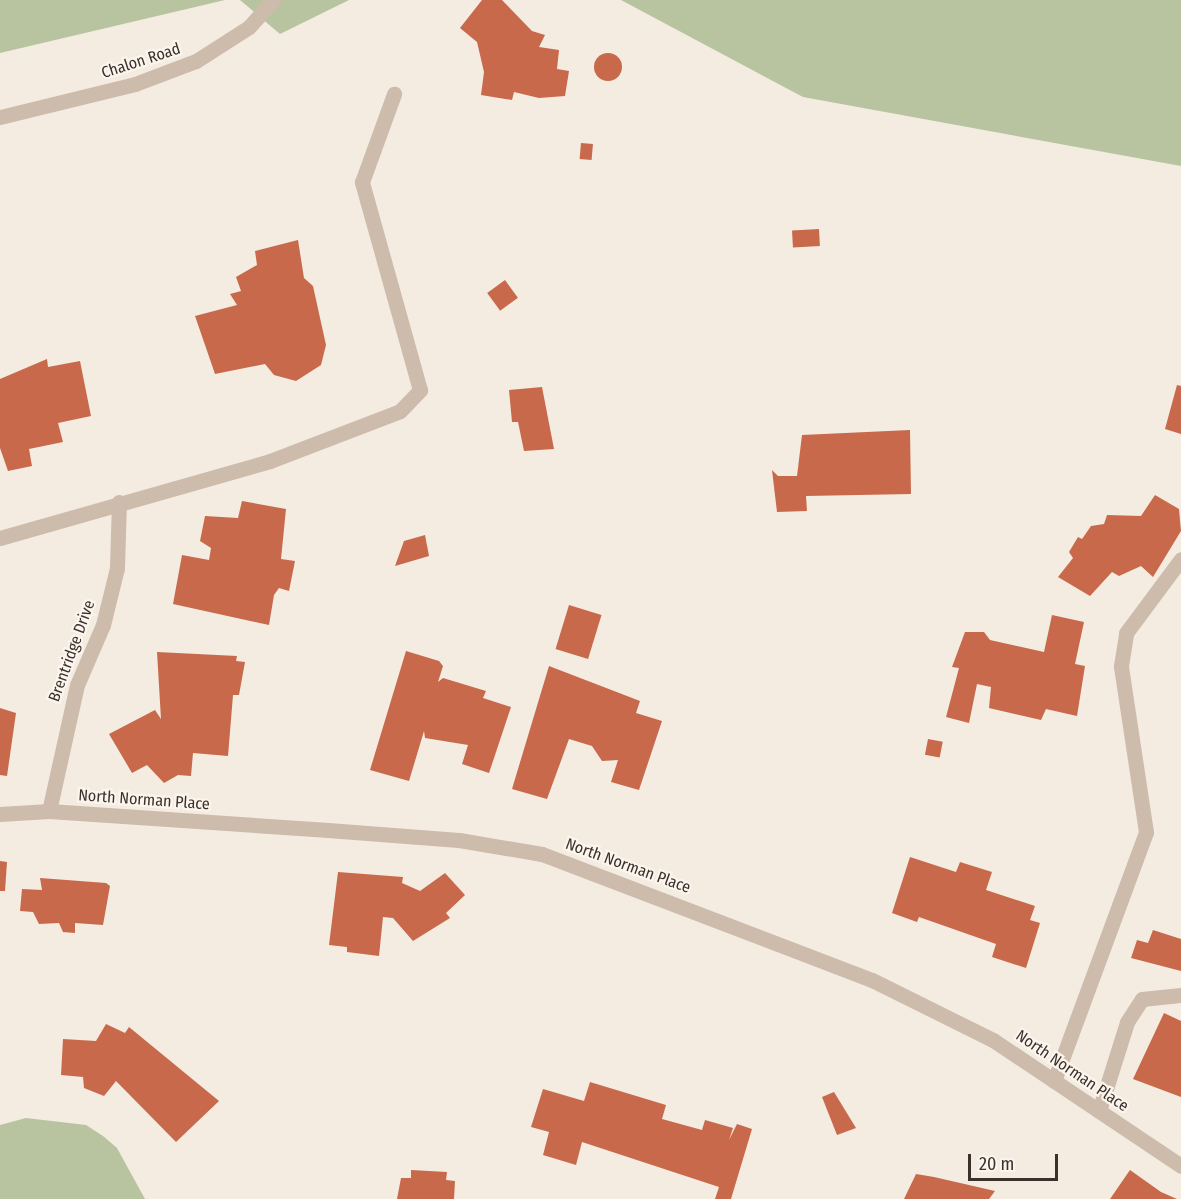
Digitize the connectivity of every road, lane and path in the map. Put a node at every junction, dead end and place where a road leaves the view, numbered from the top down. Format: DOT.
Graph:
graph roads {
  1 [pos="273,0"];
  2 [pos="394,94"];
  3 [pos="0,117"];
  4 [pos="119,502"];
  5 [pos="0,538"];
  6 [pos="1181,559"];
  7 [pos="49,811"];
  8 [pos="0,814"];
  9 [pos="1181,995"];
  10 [pos="1054,1082"];
  11 [pos="1098,1111"];
  12 [pos="1181,1166"];
  1 -- 3 [label="street, Chalon Road"];
  2 -- 4 [label="street"];
  4 -- 5 [label="street"];
  4 -- 7 [label="street, Brentridge Drive"];
  6 -- 10 [label="street"];
  7 -- 8 [label="street, North Norman Place"];
  7 -- 10 [label="street, North Norman Place"];
  9 -- 11 [label="street"];
  10 -- 11 [label="street, North Norman Place"];
  11 -- 12 [label="street, North Norman Place"];
}
